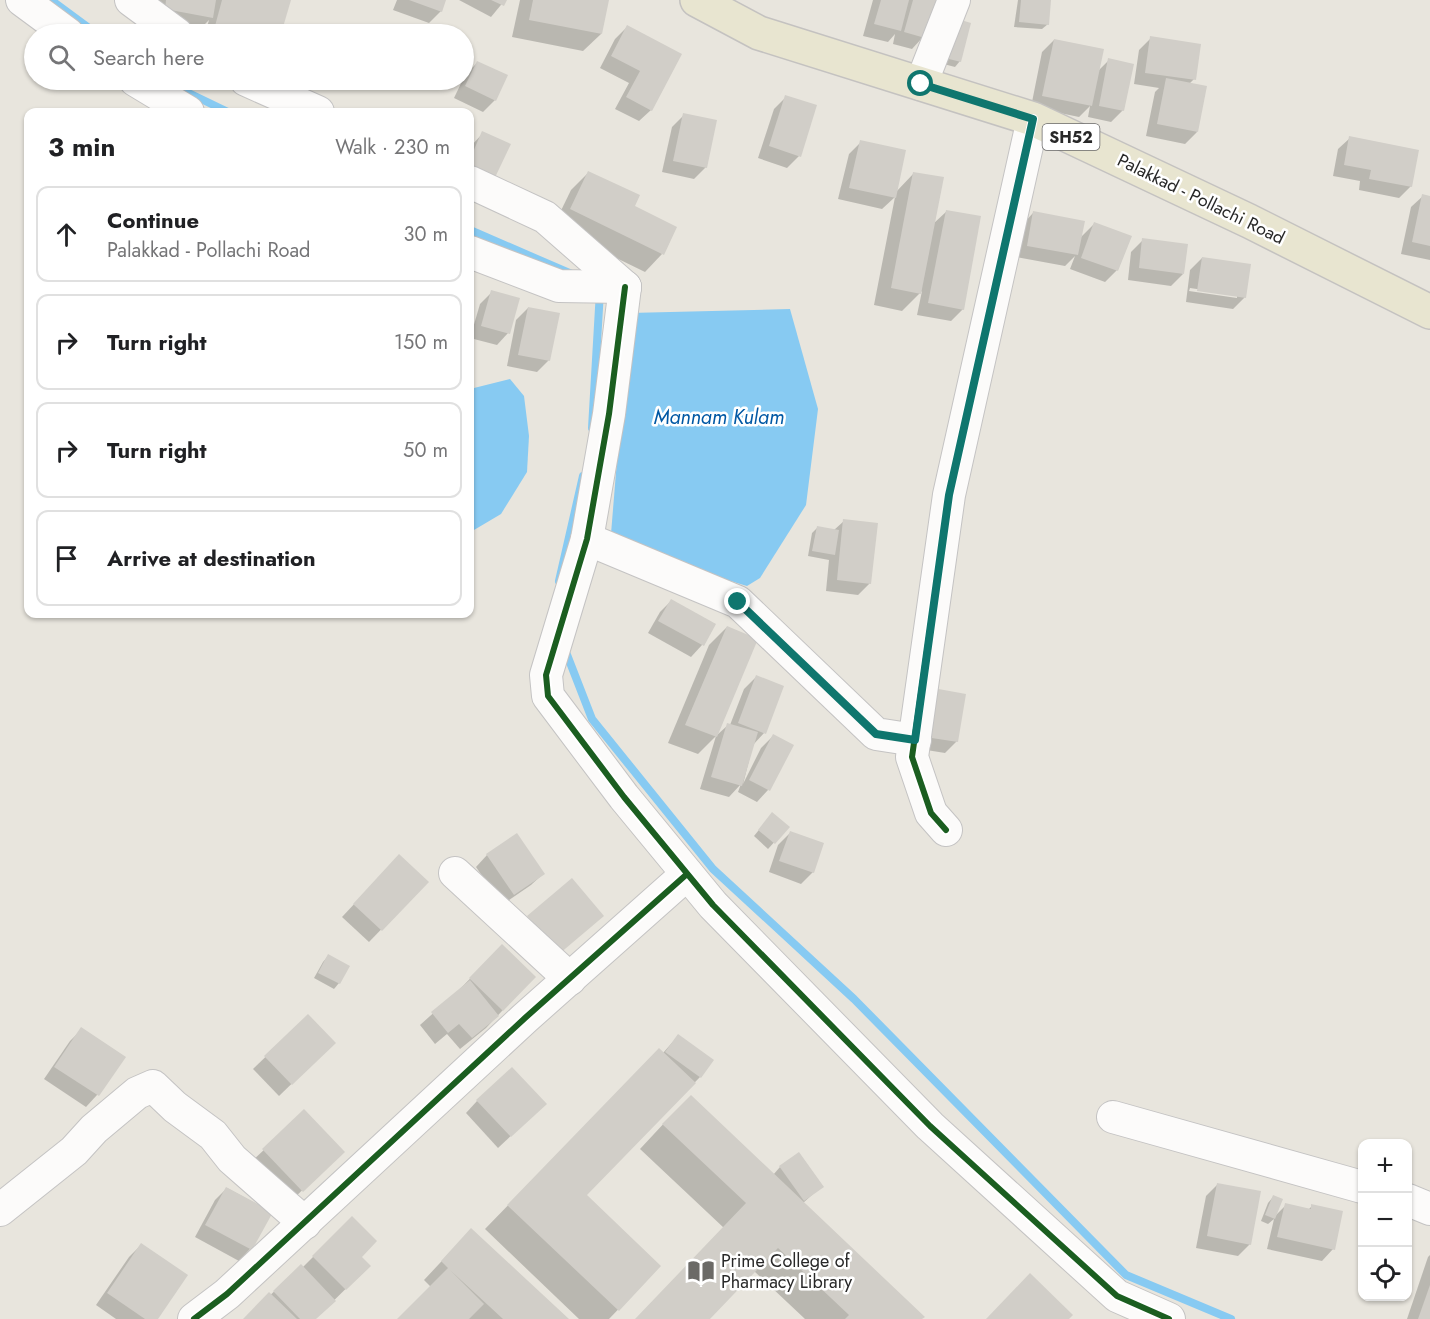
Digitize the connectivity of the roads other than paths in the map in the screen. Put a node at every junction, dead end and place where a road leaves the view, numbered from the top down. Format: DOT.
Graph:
graph roads {
  1 [pos="22,0"];
  2 [pos="131,0"];
  3 [pos="696,0"];
  4 [pos="954,0"];
  5 [pos="54,24"];
  6 [pos="163,24"];
  7 [pos="921,84"];
  8 [pos="152,90"];
  9 [pos="268,90"];
  10 [pos="181,108"];
  11 [pos="309,108"];
  12 [pos="1033,119"];
  13 [pos="474,184"];
  14 [pos="474,254"];
  15 [pos="609,287"];
  16 [pos="1430,312"];
  17 [pos="588,539"];
  18 [pos="915,740"];
  19 [pos="946,830"];
  20 [pos="455,873"];
  21 [pos="687,874"];
  22 [pos="570,979"];
  23 [pos="1113,1117"];
  24 [pos="1358,1186"];
  25 [pos="6,1195"];
  26 [pos="1412,1202"];
  27 [pos="1430,1209"];
  28 [pos="305,1223"];
  29 [pos="194,1319"];
  30 [pos="1169,1319"];
  1 -- 5 [label="street"];
  2 -- 6 [label="street"];
  3 -- 7 [label="main road, Palakkad - Pollachi Road / SH52"];
  4 -- 7 [label="street"];
  7 -- 12 [label="main road, Palakkad - Pollachi Road / SH52"];
  8 -- 10 [label="street"];
  9 -- 11 [label="street"];
  12 -- 16 [label="main road, Palakkad - Pollachi Road / SH52"];
  12 -- 18 [label="street"];
  13 -- 15 [label="street"];
  14 -- 15 [label="street"];
  15 -- 17 [label="street"];
  17 -- 18 [label="street"];
  17 -- 21 [label="street"];
  18 -- 19 [label="street"];
  20 -- 22 [label="street"];
  21 -- 22 [label="street"];
  21 -- 30 [label="street"];
  22 -- 28 [label="street"];
  23 -- 24 [label="street"];
  25 -- 28 [label="street"];
  26 -- 27 [label="street"];
  28 -- 29 [label="street"];
}
